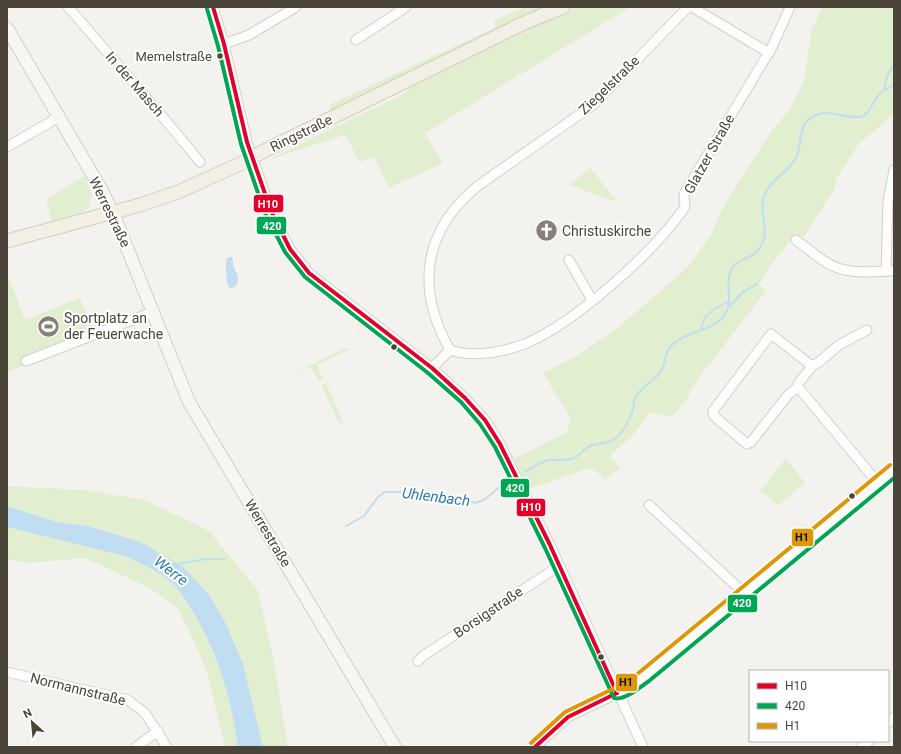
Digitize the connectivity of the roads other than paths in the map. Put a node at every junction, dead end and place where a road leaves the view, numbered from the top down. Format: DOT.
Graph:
graph roads {
  1 [pos="68,7"];
  2 [pos="213,7"];
  3 [pos="296,7"];
  4 [pos="406,7"];
  5 [pos="563,7"];
  6 [pos="688,7"];
  7 [pos="692,7"];
  8 [pos="790,7"];
  9 [pos="7,28"];
  10 [pos="356,40"];
  11 [pos="224,44"];
  12 [pos="769,53"];
  13 [pos="59,117"];
  14 [pos="7,147"];
  15 [pos="200,162"];
  16 [pos="894,170"];
  17 [pos="113,213"];
  18 [pos="796,240"];
  19 [pos="7,241"];
  20 [pos="569,260"];
  21 [pos="890,271"];
  22 [pos="592,300"];
  23 [pos="153,312"];
  24 [pos="866,330"];
  25 [pos="450,350"];
  26 [pos="26,361"];
  27 [pos="812,366"];
  28 [pos="432,368"];
  29 [pos="798,387"];
  30 [pos="894,470"];
  31 [pos="878,483"];
  32 [pos="649,504"];
  33 [pos="559,566"];
  34 [pos="744,593"];
  35 [pos="418,661"];
  36 [pos="7,672"];
  37 [pos="617,693"];
  38 [pos="158,731"];
  39 [pos="136,747"];
  40 [pos="167,747"];
  41 [pos="395,747"];
  42 [pos="535,747"];
  43 [pos="643,747"];
  1 -- 15 [label="street, In der Masch"];
  2 -- 11 [label="street"];
  3 -- 11 [label="street"];
  4 -- 10 [label="street"];
  5 -- 17 [label="main road, Ringstraße, bridge"];
  6 -- 25 [label="street, Ziegelstraße"];
  7 -- 12 [label="street"];
  8 -- 12 [label="street, Glatzer Straße"];
  9 -- 13 [label="main road, Werrestraße"];
  11 -- 28 [label="street"];
  12 -- 22 [label="street, Glatzer Straße"];
  13 -- 14 [label="street"];
  13 -- 17 [label="main road, Werrestraße"];
  16 -- 21 [label="street"];
  17 -- 19 [label="main road, Ringstraße"];
  17 -- 23 [label="main road, Werrestraße"];
  18 -- 21 [label="street"];
  20 -- 22 [label="street"];
  22 -- 25 [label="street, Glatzer Straße"];
  23 -- 26 [label="street"];
  23 -- 41 [label="main road, Werrestraße"];
  24 -- 27 [label="street"];
  25 -- 28 [label="street"];
  27 -- 29 [label="street"];
  27 -- 29 [label="street"];
  28 -- 33 [label="street"];
  29 -- 31 [label="street"];
  30 -- 31 [label="street"];
  31 -- 34 [label="street"];
  32 -- 34 [label="street"];
  33 -- 35 [label="street, Borsigstraße"];
  33 -- 37 [label="street"];
  34 -- 37 [label="street"];
  36 -- 38 [label="street, Normannstraße"];
  37 -- 42 [label="street"];
  37 -- 43 [label="street"];
  38 -- 39 [label="street"];
  38 -- 40 [label="street"];
}
